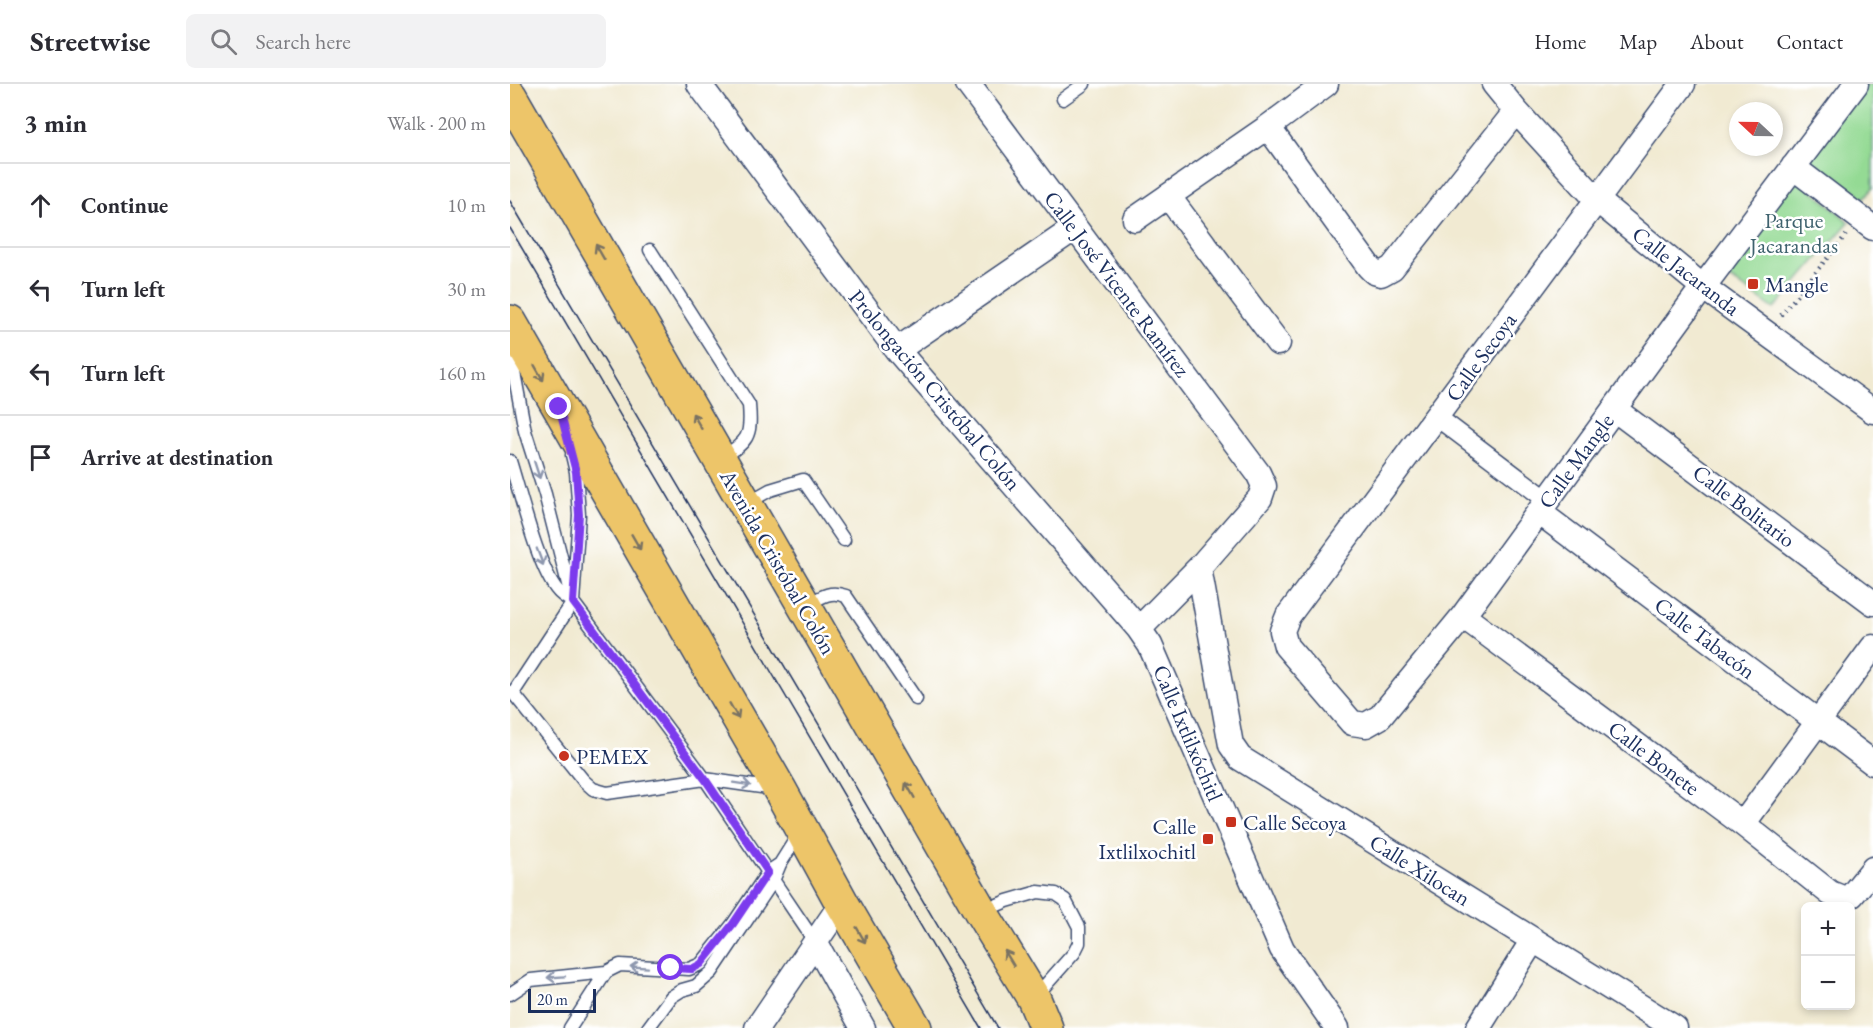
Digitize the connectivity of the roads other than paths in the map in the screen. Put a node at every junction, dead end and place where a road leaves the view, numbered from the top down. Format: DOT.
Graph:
graph roads {
  1 [pos="699,84"];
  2 [pos="968,84"];
  3 [pos="1084,84"];
  4 [pos="1326,84"];
  5 [pos="1494,84"];
  6 [pos="1683,84"];
  7 [pos="1856,84"];
  8 [pos="510,96"];
  9 [pos="1063,99"];
  10 [pos="1516,111"];
  11 [pos="1268,127"];
  12 [pos="1793,168"];
  13 [pos="1168,196"];
  14 [pos="1597,200"];
  15 [pos="1134,219"];
  16 [pos="1868,221"];
  17 [pos="1075,228"];
  18 [pos="650,250"];
  19 [pos="1703,287"];
  20 [pos="510,322"];
  21 [pos="1278,344"];
  22 [pos="897,350"];
  23 [pos="510,351"];
  24 [pos="559,407"];
  25 [pos="1614,409"];
  26 [pos="1873,411"];
  27 [pos="1437,417"];
  28 [pos="719,460"];
  29 [pos="510,461"];
  30 [pos="745,504"];
  31 [pos="1543,506"];
  32 [pos="844,540"];
  33 [pos="1199,568"];
  34 [pos="573,602"];
  35 [pos="1873,603"];
  36 [pos="805,607"];
  37 [pos="1463,615"];
  38 [pos="1139,629"];
  39 [pos="1282,632"];
  40 [pos="1873,647"];
  41 [pos="511,695"];
  42 [pos="916,699"];
  43 [pos="1817,722"];
  44 [pos="1873,763"];
  45 [pos="705,779"];
  46 [pos="780,790"];
  47 [pos="1743,824"];
  48 [pos="801,829"];
  49 [pos="1873,870"];
  50 [pos="771,877"];
  51 [pos="842,903"];
  52 [pos="981,912"];
  53 [pos="1533,940"];
  54 [pos="815,942"];
  55 [pos="606,972"];
  56 [pos="510,994"];
  57 [pos="1040,1013"];
  58 [pos="570,1028"];
  59 [pos="648,1028"];
  60 [pos="757,1028"];
  61 [pos="863,1028"];
  62 [pos="915,1028"];
  63 [pos="1337,1028"];
  64 [pos="1478,1028"];
  65 [pos="1675,1028"];
  1 -- 22 [label="street, Prolongación Cristóbal Colón"];
  2 -- 17 [label="street, Calle José Vicente Ramírez"];
  3 -- 9 [label="lane"];
  4 -- 11 [label="street"];
  5 -- 10 [label="street, Calle Jacaranda"];
  6 -- 14 [label="street, Calle Secoya"];
  7 -- 12 [label="street, Calle Mangle"];
  28 -- 8 [label="main road, Avenida Cristóbal Colón, one-way"];
  10 -- 11 [label="street"];
  10 -- 14 [label="street, Calle Jacaranda"];
  11 -- 13 [label="street"];
  12 -- 16 [label="street"];
  12 -- 19 [label="street, Calle Mangle"];
  13 -- 15 [label="street"];
  13 -- 21 [label="street"];
  14 -- 19 [label="street, Calle Jacaranda"];
  14 -- 27 [label="street, Calle Secoya"];
  17 -- 22 [label="street"];
  17 -- 33 [label="street, Calle José Vicente Ramírez"];
  18 -- 28 [label="lane"];
  19 -- 25 [label="street, Calle Mangle"];
  19 -- 26 [label="street, Calle Jacaranda"];
  20 -- 24 [label="main road, one-way"];
  22 -- 38 [label="street, Prolongación Cristóbal Colón"];
  23 -- 34 [label="lane, one-way"];
  24 -- 34 [label="lane"];
  24 -- 46 [label="main road, one-way"];
  25 -- 31 [label="street, Calle Mangle"];
  25 -- 35 [label="street, Calle Bolitario"];
  27 -- 31 [label="street, Calle Tabacón"];
  27 -- 39 [label="street, Calle Secoya"];
  28 -- 30 [label="main road, Avenida Cristóbal Colón"];
  29 -- 34 [label="lane, one-way"];
  30 -- 32 [label="lane"];
  30 -- 36 [label="main road, Avenida Cristóbal Colón"];
  31 -- 37 [label="street, Calle Mangle"];
  31 -- 43 [label="street, Calle Tabacón"];
  33 -- 38 [label="street"];
  33 -- 53 [label="street, Calle Xilocan"];
  34 -- 41 [label="lane"];
  34 -- 45 [label="lane"];
  36 -- 42 [label="lane"];
  52 -- 36 [label="main road, Avenida Cristóbal Colón, one-way"];
  37 -- 39 [label="street, Calle Mangle"];
  37 -- 47 [label="street, Calle Bonete"];
  38 -- 63 [label="street, Calle Ixtlilxóchitl"];
  40 -- 43 [label="street"];
  41 -- 45 [label="lane"];
  43 -- 44 [label="street, Calle Tabacón"];
  43 -- 47 [label="street"];
  45 -- 46 [label="lane, one-way"];
  45 -- 50 [label="lane"];
  46 -- 48 [label="main road"];
  47 -- 49 [label="street, Calle Bonete"];
  48 -- 50 [label="lane"];
  48 -- 51 [label="main road"];
  50 -- 54 [label="lane"];
  50 -- 55 [label="lane, one-way"];
  50 -- 59 [label="lane"];
  51 -- 54 [label="street"];
  51 -- 62 [label="main road, one-way"];
  57 -- 52 [label="main road, Avenida Cristóbal Colón, one-way"];
  52 -- 57 [label="lane"];
  53 -- 64 [label="street"];
  53 -- 65 [label="street, Calle Xilocan"];
  54 -- 60 [label="street"];
  54 -- 61 [label="street"];
  55 -- 56 [label="lane, one-way"];
  55 -- 58 [label="lane"];
}
